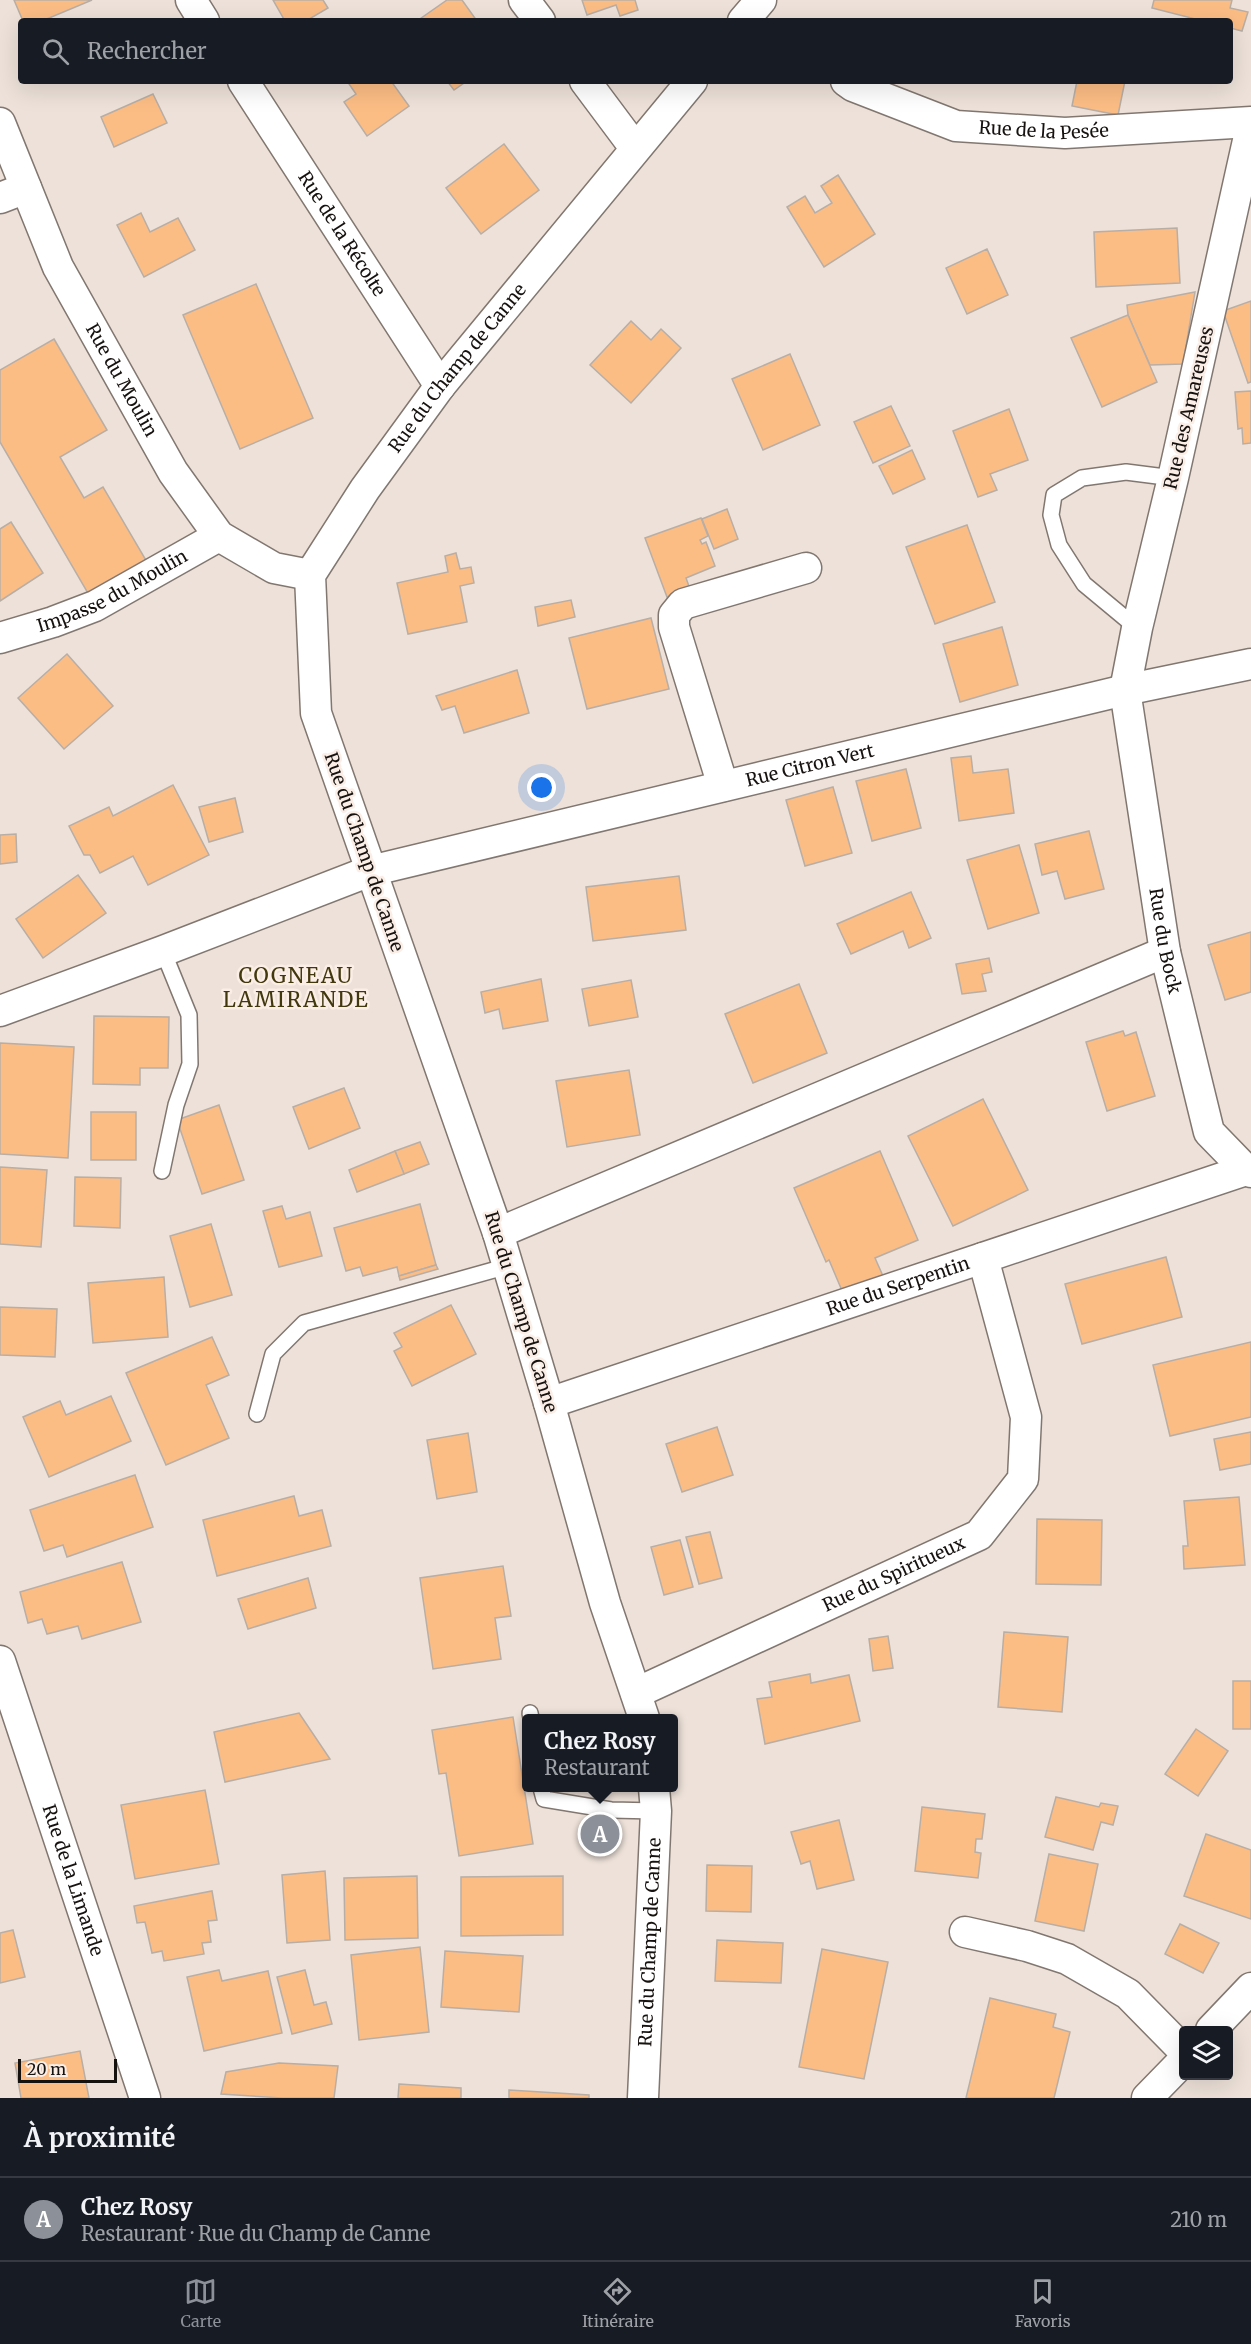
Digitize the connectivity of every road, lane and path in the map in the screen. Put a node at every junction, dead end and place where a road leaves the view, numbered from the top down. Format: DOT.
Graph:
graph roads {
  1 [pos="191,0"];
  2 [pos="524,0"];
  3 [pos="202,18"];
  4 [pos="538,18"];
  5 [pos="245,84"];
  6 [pos="587,84"];
  7 [pos="689,84"];
  8 [pos="850,84"];
  9 [pos="0,123"];
  10 [pos="1251,125"];
  11 [pos="636,148"];
  12 [pos="13,193"];
  13 [pos="440,386"];
  14 [pos="1173,478"];
  15 [pos="219,536"];
  16 [pos="806,568"];
  17 [pos="310,575"];
  18 [pos="1137,628"];
  19 [pos="0,638"];
  20 [pos="1251,664"];
  21 [pos="1125,690"];
  22 [pos="723,786"];
  23 [pos="370,871"];
  24 [pos="163,951"];
  25 [pos="1165,952"];
  26 [pos="0,1011"];
  27 [pos="162,1171"];
  28 [pos="1249,1171"];
  29 [pos="498,1233"];
  30 [pos="983,1258"];
  31 [pos="508,1266"];
  32 [pos="549,1403"];
  33 [pos="257,1414"];
  34 [pos="0,1661"];
  35 [pos="640,1706"];
  36 [pos="542,1792"];
  37 [pos="655,1799"];
  38 [pos="965,1932"];
  39 [pos="1251,1988"];
  40 [pos="1216,2026"];
  41 [pos="1179,2046"];
  42 [pos="1179,2065"];
  43 [pos="145,2098"];
  44 [pos="643,2098"];
  45 [pos="1147,2098"];
  1 -- 3 [label="street"];
  2 -- 4 [label="street"];
  5 -- 13 [label="street, Rue de la Récolte"];
  6 -- 11 [label="street"];
  7 -- 11 [label="street, Rue du Champ de Canne"];
  8 -- 10 [label="street, Rue de la Pesée"];
  9 -- 12 [label="street, Rue du Moulin"];
  10 -- 14 [label="street, Rue des Amareuses"];
  11 -- 13 [label="street, Rue du Champ de Canne"];
  12 -- 15 [label="street, Rue du Moulin"];
  13 -- 17 [label="street, Rue du Champ de Canne"];
  14 -- 18 [label="street, Rue des Amareuses"];
  14 -- 18 [label="lane"];
  15 -- 17 [label="street, Rue du Moulin"];
  15 -- 19 [label="street, Impasse du Moulin"];
  16 -- 22 [label="street"];
  17 -- 23 [label="street, Rue du Champ de Canne"];
  18 -- 21 [label="street, Rue des Amareuses"];
  20 -- 21 [label="street, Rue Citron Vert"];
  21 -- 22 [label="street, Rue Citron Vert"];
  21 -- 25 [label="street, Rue du Bock"];
  22 -- 23 [label="street, Rue Citron Vert"];
  23 -- 24 [label="street, Rue Citron Vert"];
  23 -- 29 [label="street, Rue du Champ de Canne"];
  24 -- 26 [label="street, Rue Citron Vert"];
  24 -- 27 [label="lane"];
  25 -- 28 [label="street, Rue du Bock"];
  25 -- 29 [label="street"];
  28 -- 30 [label="street, Rue du Serpentin"];
  29 -- 31 [label="street, Rue du Champ de Canne"];
  30 -- 32 [label="street, Rue du Serpentin"];
  30 -- 35 [label="street, Rue du Spiritueux"];
  31 -- 32 [label="street, Rue du Champ de Canne"];
  31 -- 33 [label="lane"];
  32 -- 35 [label="street, Rue du Champ de Canne"];
  34 -- 43 [label="street, Rue de la Limande"];
  36 -- 37 [label="lane"];
  37 -- 44 [label="street, Rue du Champ de Canne"];
  38 -- 41 [label="street"];
  39 -- 40 [label="street"];
  42 -- 45 [label="street"];
}
